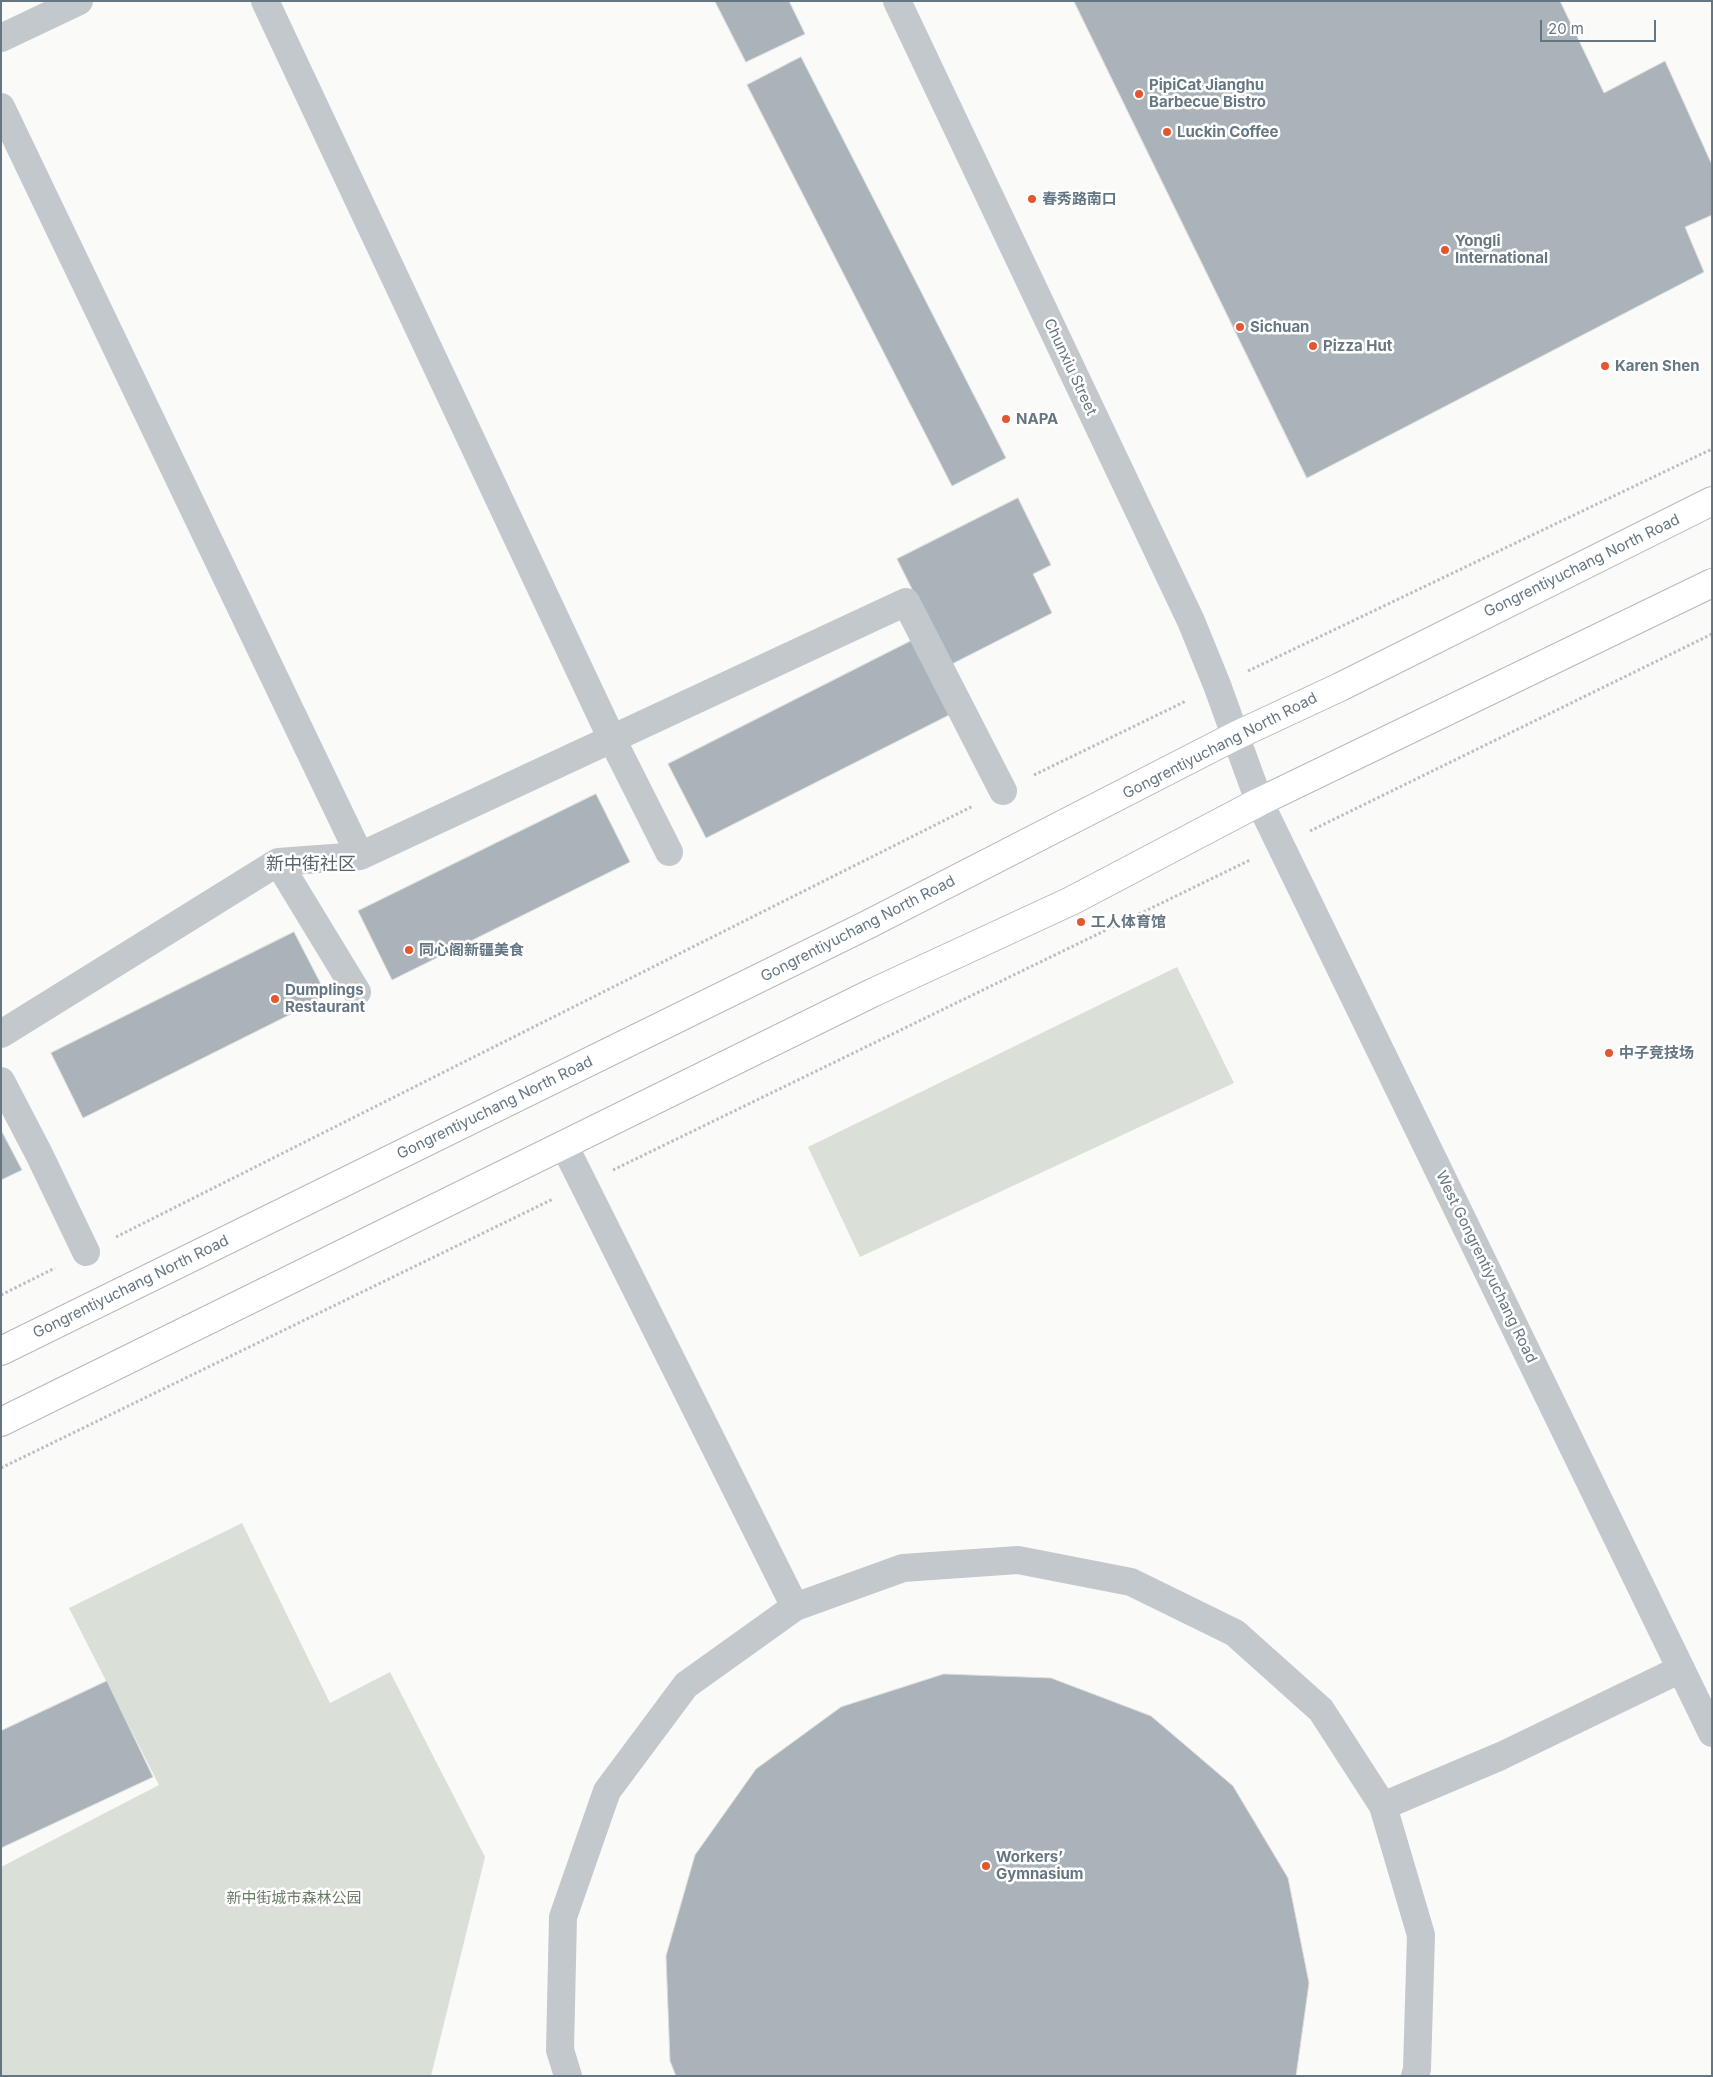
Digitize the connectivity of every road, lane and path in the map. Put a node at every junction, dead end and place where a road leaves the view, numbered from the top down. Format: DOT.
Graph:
graph roads {
  1 [pos="79,1"];
  2 [pos="265,1"];
  3 [pos="897,1"];
  4 [pos="1,38"];
  5 [pos="1,108"];
  6 [pos="1712,449"];
  7 [pos="1712,501"];
  8 [pos="1712,582"];
  9 [pos="1712,634"];
  10 [pos="1217,686"];
  11 [pos="1235,736"];
  12 [pos="611,737"];
  13 [pos="1002,791"];
  14 [pos="1259,802"];
  15 [pos="1280,845"];
  16 [pos="669,852"];
  17 [pos="360,856"];
  18 [pos="278,862"];
  19 [pos="357,992"];
  20 [pos="1,1034"];
  21 [pos="1,1081"];
  22 [pos="564,1145"];
  23 [pos="583,1184"];
  24 [pos="86,1252"];
  25 [pos="1,1295"];
  26 [pos="1,1350"];
  27 [pos="1,1422"];
  28 [pos="1,1468"];
  29 [pos="795,1607"];
  30 [pos="1681,1670"];
  31 [pos="1712,1733"];
  32 [pos="1383,1806"];
  33 [pos="568,2076"];
  34 [pos="1415,2076"];
  1 -- 4 [label="street"];
  2 -- 12 [label="street"];
  3 -- 10 [label="street, Chunxiu Street"];
  5 -- 17 [label="street"];
  6 -- 10 [label="path"];
  7 -- 11 [label="main road, Gongrentiyuchang North Road"];
  8 -- 14 [label="main road"];
  9 -- 15 [label="path"];
  10 -- 11 [label="street, Chunxiu Street"];
  10 -- 13 [label="path"];
  11 -- 14 [label="street, Chunxiu Street"];
  11 -- 26 [label="main road, Gongrentiyuchang North Road"];
  12 -- 13 [label="street"];
  12 -- 16 [label="street"];
  12 -- 17 [label="street"];
  13 -- 24 [label="path"];
  14 -- 15 [label="street, West Gongrentiyuchang Road"];
  14 -- 22 [label="main road"];
  15 -- 23 [label="path"];
  15 -- 30 [label="street, West Gongrentiyuchang Road"];
  17 -- 18 [label="street"];
  18 -- 19 [label="street"];
  18 -- 20 [label="street"];
  21 -- 24 [label="street"];
  22 -- 23 [label="street"];
  22 -- 27 [label="main road"];
  23 -- 28 [label="path"];
  23 -- 29 [label="street"];
  24 -- 25 [label="path"];
  29 -- 32 [label="street"];
  29 -- 33 [label="street"];
  30 -- 31 [label="street, West Gongrentiyuchang Road"];
  30 -- 32 [label="street"];
  32 -- 34 [label="street"];
}
